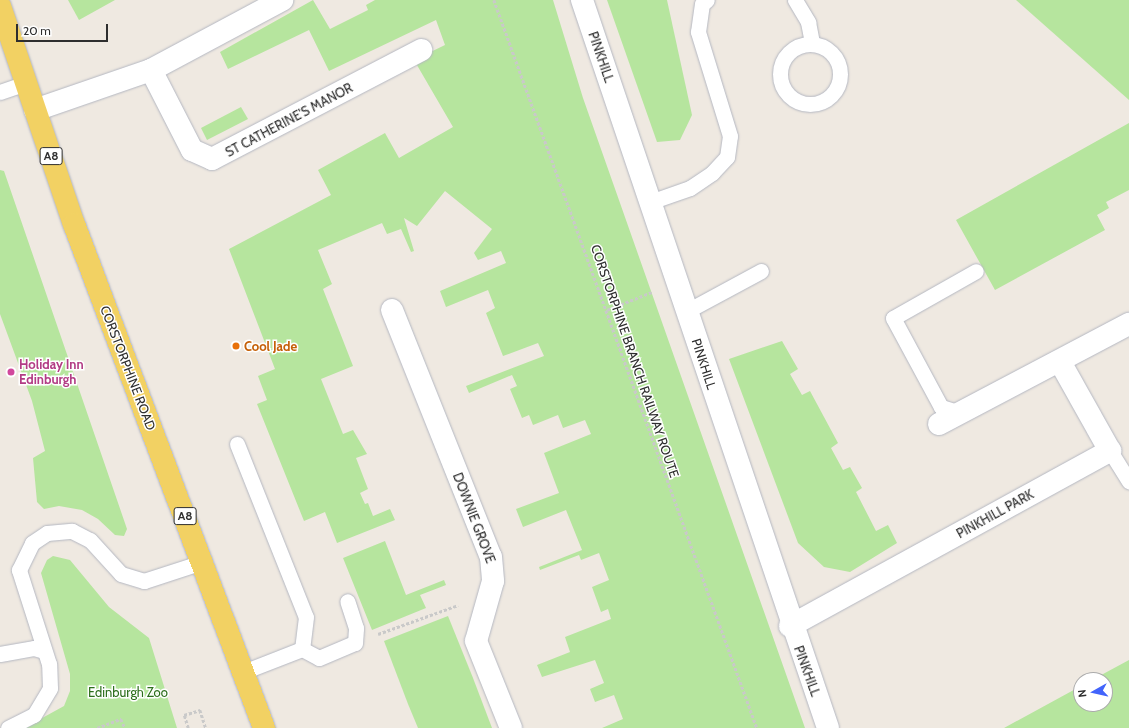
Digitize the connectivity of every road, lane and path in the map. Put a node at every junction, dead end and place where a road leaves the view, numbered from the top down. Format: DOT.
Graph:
graph roads {
  1 [pos="282,0"];
  2 [pos="494,0"];
  3 [pos="582,0"];
  4 [pos="707,0"];
  5 [pos="795,0"];
  6 [pos="0,6"];
  7 [pos="812,43"];
  8 [pos="422,50"];
  9 [pos="151,70"];
  10 [pos="26,83"];
  11 [pos="0,92"];
  12 [pos="35,110"];
  13 [pos="650,202"];
  14 [pos="761,271"];
  15 [pos="976,271"];
  16 [pos="677,281"];
  17 [pos="392,310"];
  18 [pos="607,310"];
  19 [pos="688,311"];
  20 [pos="1129,324"];
  21 [pos="1060,362"];
  22 [pos="960,413"];
  23 [pos="939,424"];
  24 [pos="237,444"];
  25 [pos="1110,451"];
  26 [pos="1129,482"];
  27 [pos="202,562"];
  28 [pos="489,593"];
  29 [pos="347,602"];
  30 [pos="790,626"];
  31 [pos="355,642"];
  32 [pos="302,649"];
  33 [pos="44,651"];
  34 [pos="0,654"];
  35 [pos="243,672"];
  36 [pos="8,728"];
  37 [pos="97,728"];
  38 [pos="125,728"];
  39 [pos="188,728"];
  40 [pos="206,728"];
  41 [pos="264,728"];
  42 [pos="511,728"];
  43 [pos="757,728"];
  44 [pos="828,728"];
  1 -- 9 [label="street"];
  2 -- 18 [label="path, CORSTORPHINE BRANCH RAILWAY ROUTE"];
  3 -- 13 [label="street, PINKHILL"];
  4 -- 13 [label="lane"];
  5 -- 7 [label="lane"];
  6 -- 10 [label="main road, CORSTORPHINE ROAD / A8"];
  7 -- 7 [label="lane"];
  8 -- 9 [label="street, ST CATHERINE'S MANOR"];
  9 -- 12 [label="street"];
  10 -- 11 [label="lane"];
  10 -- 12 [label="main road, CORSTORPHINE ROAD / A8"];
  12 -- 27 [label="main road, CORSTORPHINE ROAD / A8"];
  13 -- 16 [label="street, PINKHILL"];
  14 -- 19 [label="lane"];
  15 -- 22 [label="lane"];
  16 -- 18 [label="path"];
  16 -- 19 [label="street, PINKHILL"];
  17 -- 28 [label="street, DOWNIE GROVE"];
  18 -- 43 [label="path, CORSTORPHINE BRANCH RAILWAY ROUTE"];
  19 -- 30 [label="street, PINKHILL"];
  20 -- 21 [label="street"];
  21 -- 22 [label="street"];
  21 -- 25 [label="street"];
  22 -- 23 [label="street"];
  24 -- 32 [label="lane"];
  25 -- 26 [label="lane"];
  25 -- 30 [label="street, PINKHILL PARK"];
  27 -- 33 [label="lane"];
  27 -- 35 [label="main road, CORSTORPHINE ROAD / A8"];
  28 -- 31 [label="path"];
  28 -- 42 [label="street, DOWNIE GROVE"];
  29 -- 31 [label="lane"];
  30 -- 44 [label="street, PINKHILL"];
  31 -- 32 [label="lane"];
  32 -- 35 [label="lane"];
  33 -- 34 [label="lane"];
  33 -- 36 [label="lane"];
  35 -- 41 [label="main road, CORSTORPHINE ROAD / A8"];
  37 -- 38 [label="path"];
  39 -- 40 [label="path"];
}
